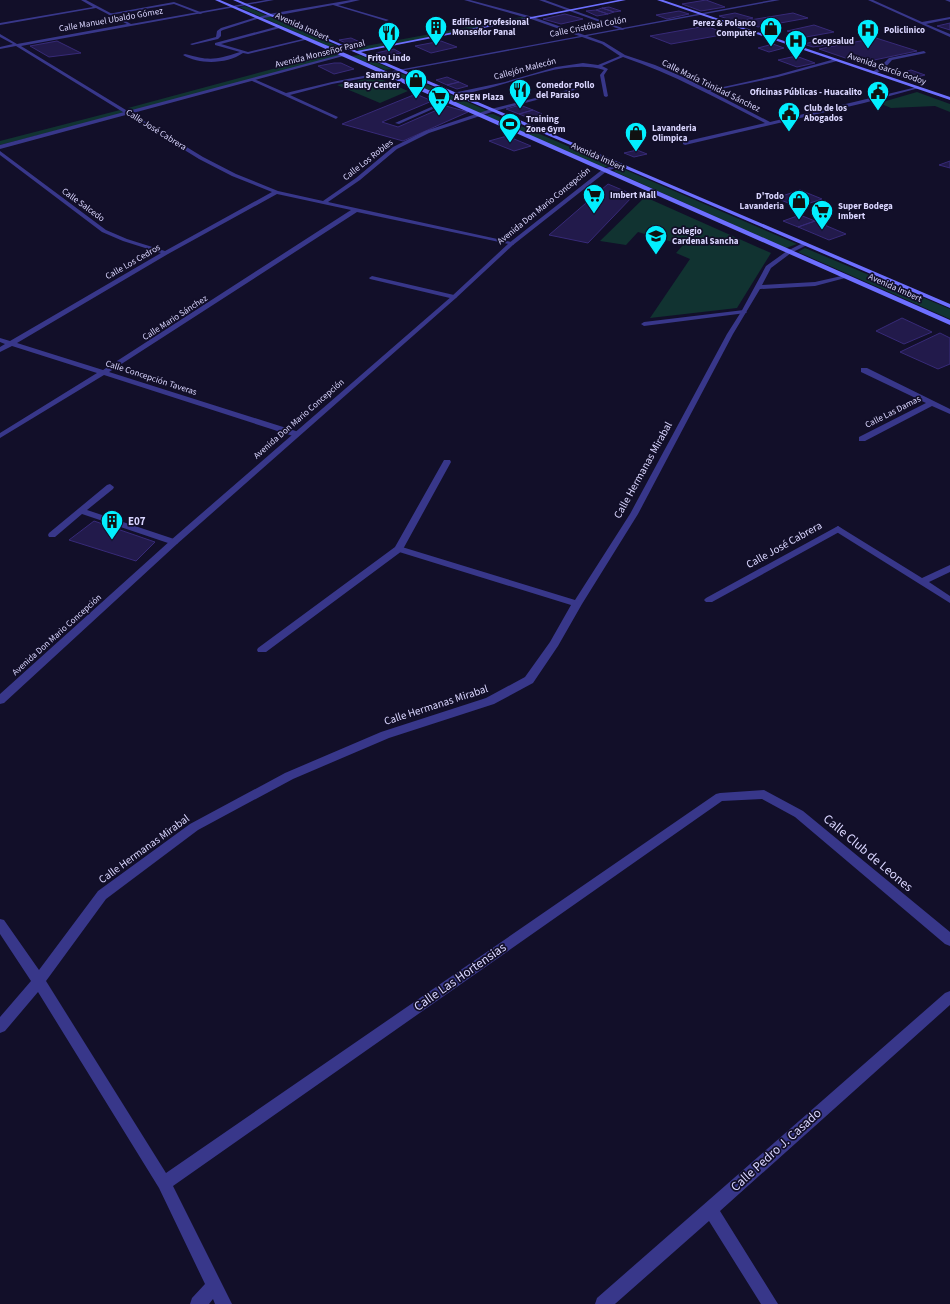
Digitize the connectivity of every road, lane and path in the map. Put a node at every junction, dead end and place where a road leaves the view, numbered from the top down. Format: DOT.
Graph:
graph roads {
  1 [pos="83,0"];
  2 [pos="217,0"];
  3 [pos="235,0"];
  4 [pos="272,0"];
  5 [pos="358,0"];
  6 [pos="466,0"];
  7 [pos="541,0"];
  8 [pos="603,0"];
  9 [pos="624,0"];
  10 [pos="659,0"];
  11 [pos="778,0"];
  12 [pos="870,0"];
  13 [pos="331,4"];
  14 [pos="246,5"];
  15 [pos="97,7"];
  16 [pos="233,7"];
  17 [pos="564,8"];
  18 [pos="572,10"];
  19 [pos="201,13"];
  20 [pos="110,14"];
  21 [pos="269,14"];
  22 [pos="701,14"];
  23 [pos="522,16"];
  24 [pos="258,18"];
  25 [pos="532,18"];
  26 [pos="950,18"];
  27 [pos="387,20"];
  28 [pos="923,23"];
  29 [pos="0,24"];
  30 [pos="131,25"];
  31 [pos="279,27"];
  32 [pos="454,28"];
  33 [pos="623,29"];
  34 [pos="0,34"];
  35 [pos="585,36"];
  36 [pos="950,36"];
  37 [pos="306,39"];
  38 [pos="378,42"];
  39 [pos="192,44"];
  40 [pos="16,45"];
  41 [pos="0,48"];
  42 [pos="348,49"];
  43 [pos="334,51"];
  44 [pos="241,52"];
  45 [pos="357,52"];
  46 [pos="924,52"];
  47 [pos="327,53"];
  48 [pos="185,55"];
  49 [pos="345,55"];
  50 [pos="623,56"];
  51 [pos="835,60"];
  52 [pos="599,66"];
  53 [pos="400,70"];
  54 [pos="384,73"];
  55 [pos="872,73"];
  56 [pos="235,78"];
  57 [pos="252,80"];
  58 [pos="917,88"];
  59 [pos="576,89"];
  60 [pos="707,91"];
  61 [pos="455,94"];
  62 [pos="285,95"];
  63 [pos="606,96"];
  64 [pos="950,99"];
  65 [pos="449,101"];
  66 [pos="121,109"];
  67 [pos="493,110"];
  68 [pos="128,113"];
  69 [pos="479,115"];
  70 [pos="336,118"];
  71 [pos="76,121"];
  72 [pos="397,123"];
  73 [pos="768,123"];
  74 [pos="685,142"];
  75 [pos="0,147"];
  76 [pos="0,153"];
  77 [pos="621,165"];
  78 [pos="605,170"];
  79 [pos="276,192"];
  80 [pos="323,203"];
  81 [pos="356,210"];
  82 [pos="512,244"];
  83 [pos="805,244"];
  84 [pos="789,252"];
  85 [pos="166,253"];
  86 [pos="846,277"];
  87 [pos="372,278"];
  88 [pos="757,288"];
  89 [pos="454,297"];
  90 [pos="950,306"];
  91 [pos="744,312"];
  92 [pos="950,323"];
  93 [pos="644,324"];
  94 [pos="0,340"];
  95 [pos="12,343"];
  96 [pos="0,350"];
  97 [pos="864,370"];
  98 [pos="104,373"];
  99 [pos="933,403"];
  100 [pos="950,412"];
  101 [pos="296,434"];
  102 [pos="0,436"];
  103 [pos="862,439"];
  104 [pos="447,462"];
  105 [pos="110,487"];
  106 [pos="81,511"];
  107 [pos="52,535"];
  108 [pos="174,542"];
  109 [pos="399,549"];
  110 [pos="950,568"];
  111 [pos="922,582"];
  112 [pos="709,600"];
  113 [pos="950,600"];
  114 [pos="577,604"];
  115 [pos="262,650"];
  116 [pos="0,700"];
  117 [pos="764,794"];
  118 [pos="0,924"];
  119 [pos="950,940"];
  120 [pos="39,980"];
  121 [pos="950,997"];
  122 [pos="0,1027"];
  123 [pos="164,1183"];
  124 [pos="710,1209"];
  125 [pos="214,1286"];
  126 [pos="198,1304"];
  127 [pos="224,1304"];
  128 [pos="603,1304"];
  129 [pos="770,1304"];
  1 -- 15 [label="street"];
  2 -- 16 [label="main road, Avenida Imbert"];
  3 -- 14 [label="main road, Avenida Imbert"];
  4 -- 14 [label="street, Calle Manuel Ubaldo Gómez"];
  5 -- 13 [label="street"];
  6 -- 23 [label="street, Calle María Trinidad Sánchez"];
  7 -- 17 [label="street"];
  8 -- 17 [label="main road"];
  9 -- 18 [label="main road, Avenida Monseñor Panal"];
  10 -- 22 [label="main road, Avenida García Godoy"];
  11 -- 22 [label="street, Calle Cristóbal Colón"];
  12 -- 28 [label="street"];
  13 -- 21 [label="street"];
  13 -- 27 [label="street"];
  14 -- 16 [label="street, Calle Manuel Ubaldo Gómez"];
  14 -- 21 [label="main road, Avenida Imbert"];
  15 -- 20 [label="street"];
  15 -- 29 [label="street"];
  16 -- 19 [label="street, Calle Manuel Ubaldo Gómez"];
  16 -- 24 [label="main road, Avenida Imbert"];
  17 -- 18 [label="street"];
  17 -- 23 [label="main road"];
  18 -- 25 [label="main road, Avenida Monseñor Panal"];
  18 -- 33 [label="street"];
  19 -- 20 [label="street"];
  19 -- 30 [label="street, Calle Manuel Ubaldo Gómez"];
  20 -- 30 [label="street"];
  21 -- 24 [label="street"];
  21 -- 42 [label="main road, Avenida Imbert"];
  22 -- 33 [label="street, Calle Cristóbal Colón"];
  22 -- 51 [label="main road, Avenida García Godoy"];
  23 -- 25 [label="street, Calle María Trinidad Sánchez"];
  23 -- 32 [label="main road"];
  24 -- 31 [label="main road, Avenida Imbert"];
  24 -- 39 [label="street"];
  25 -- 35 [label="street, Calle María Trinidad Sánchez"];
  25 -- 45 [label="main road, Avenida Monseñor Panal"];
  26 -- 28 [label="street"];
  28 -- 36 [label="street"];
  30 -- 40 [label="street, Calle Manuel Ubaldo Gómez"];
  31 -- 37 [label="main road, Avenida Imbert"];
  31 -- 44 [label="street"];
  33 -- 35 [label="street, Calle Cristóbal Colón"];
  34 -- 40 [label="street, Calle José Cabrera"];
  35 -- 50 [label="street, Calle María Trinidad Sánchez"];
  35 -- 53 [label="street, Calle Cristóbal Colón"];
  37 -- 43 [label="main road, Avenida Imbert"];
  37 -- 44 [label="street"];
  38 -- 42 [label="main road, Avenida Monseñor Panal"];
  40 -- 41 [label="street, Calle Manuel Ubaldo Gómez"];
  40 -- 66 [label="street, Calle José Cabrera"];
  42 -- 43 [label="main road, Avenida Monseñor Panal"];
  42 -- 45 [label="main road, Avenida Imbert"];
  43 -- 47 [label="street, Avenida Monseñor Panal"];
  43 -- 49 [label="main road, Avenida Imbert"];
  44 -- 48 [label="street"];
  45 -- 49 [label="main road, Avenida Monseñor Panal"];
  45 -- 53 [label="main road, Avenida Imbert"];
  46 -- 55 [label="street"];
  49 -- 54 [label="main road, Avenida Imbert"];
  49 -- 57 [label="street, Avenida Monseñor Panal"];
  50 -- 52 [label="street, Callejón Malecón"];
  50 -- 60 [label="street, Calle María Trinidad Sánchez"];
  51 -- 55 [label="main road, Avenida García Godoy"];
  51 -- 60 [label="street"];
  52 -- 61 [label="street, Callejón Malecón"];
  52 -- 63 [label="street"];
  53 -- 54 [label="street, Calle Cristóbal Colón"];
  53 -- 61 [label="main road, Avenida Imbert"];
  54 -- 62 [label="street, Calle Cristóbal Colón"];
  54 -- 65 [label="main road, Avenida Imbert"];
  55 -- 58 [label="main road, Avenida García Godoy"];
  56 -- 66 [label="street"];
  57 -- 62 [label="street"];
  57 -- 68 [label="street, Avenida Monseñor Panal"];
  58 -- 64 [label="main road, Avenida García Godoy"];
  58 -- 73 [label="street"];
  59 -- 67 [label="street, Calle Los Robles"];
  60 -- 73 [label="street, Calle María Trinidad Sánchez"];
  61 -- 67 [label="main road, Avenida Imbert"];
  62 -- 70 [label="street"];
  65 -- 69 [label="main road, Avenida Imbert"];
  65 -- 72 [label="street"];
  66 -- 68 [label="street, Calle José Cabrera"];
  66 -- 71 [label="street"];
  67 -- 69 [label="street, Calle Los Robles"];
  67 -- 77 [label="main road, Avenida Imbert"];
  68 -- 75 [label="street, Avenida Monseñor Panal"];
  68 -- 79 [label="street, Calle José Cabrera"];
  69 -- 78 [label="main road, Avenida Imbert"];
  69 -- 80 [label="street, Calle Los Robles"];
  73 -- 74 [label="street"];
  76 -- 85 [label="street, Calle Salcedo"];
  77 -- 78 [label="street, Avenida Don Mario Concepción"];
  77 -- 83 [label="main road, Avenida Imbert"];
  78 -- 82 [label="street, Avenida Don Mario Concepción"];
  78 -- 84 [label="main road, Avenida Imbert"];
  79 -- 80 [label="street, Calle José Cabrera"];
  79 -- 85 [label="street, Calle Los Cedros"];
  80 -- 81 [label="street, Calle José Cabrera"];
  81 -- 82 [label="street, Calle José Cabrera"];
  81 -- 98 [label="street, Calle Mario Sánchez"];
  82 -- 89 [label="street, Avenida Don Mario Concepción"];
  83 -- 84 [label="street, Calle Hermanas Mirabal"];
  83 -- 90 [label="main road, Avenida Imbert"];
  84 -- 86 [label="main road, Avenida Imbert"];
  84 -- 88 [label="street, Calle Hermanas Mirabal"];
  85 -- 95 [label="street, Calle Los Cedros"];
  86 -- 88 [label="street"];
  86 -- 92 [label="main road, Avenida Imbert"];
  87 -- 89 [label="street"];
  88 -- 91 [label="street, Calle Hermanas Mirabal"];
  89 -- 101 [label="street, Avenida Don Mario Concepción"];
  91 -- 93 [label="street"];
  91 -- 114 [label="street, Calle Hermanas Mirabal"];
  94 -- 95 [label="street, Calle Concepción Taveras"];
  95 -- 96 [label="street, Calle Los Cedros"];
  95 -- 98 [label="street, Calle Concepción Taveras"];
  97 -- 99 [label="street"];
  98 -- 101 [label="street, Calle Concepción Taveras"];
  98 -- 102 [label="street, Calle Mario Sánchez"];
  99 -- 100 [label="street"];
  99 -- 103 [label="street, Calle Las Damas"];
  101 -- 108 [label="street, Avenida Don Mario Concepción"];
  104 -- 109 [label="street"];
  105 -- 106 [label="street"];
  106 -- 107 [label="street"];
  106 -- 108 [label="street"];
  108 -- 116 [label="street, Avenida Don Mario Concepción"];
  109 -- 114 [label="street"];
  109 -- 115 [label="street"];
  110 -- 111 [label="street"];
  111 -- 112 [label="street, Calle José Cabrera"];
  111 -- 113 [label="street, Calle José Cabrera"];
  114 -- 120 [label="street, Calle Hermanas Mirabal"];
  117 -- 119 [label="street, Calle Club de Leones"];
  117 -- 123 [label="street, Calle Las Hortensias"];
  118 -- 120 [label="street"];
  120 -- 122 [label="street, Calle Hermanas Mirabal"];
  120 -- 123 [label="street"];
  121 -- 124 [label="street, Calle Pedro J. Casado"];
  123 -- 125 [label="street"];
  124 -- 128 [label="street, Calle Pedro J. Casado"];
  124 -- 129 [label="street"];
  125 -- 126 [label="street"];
  125 -- 127 [label="street"];
}
